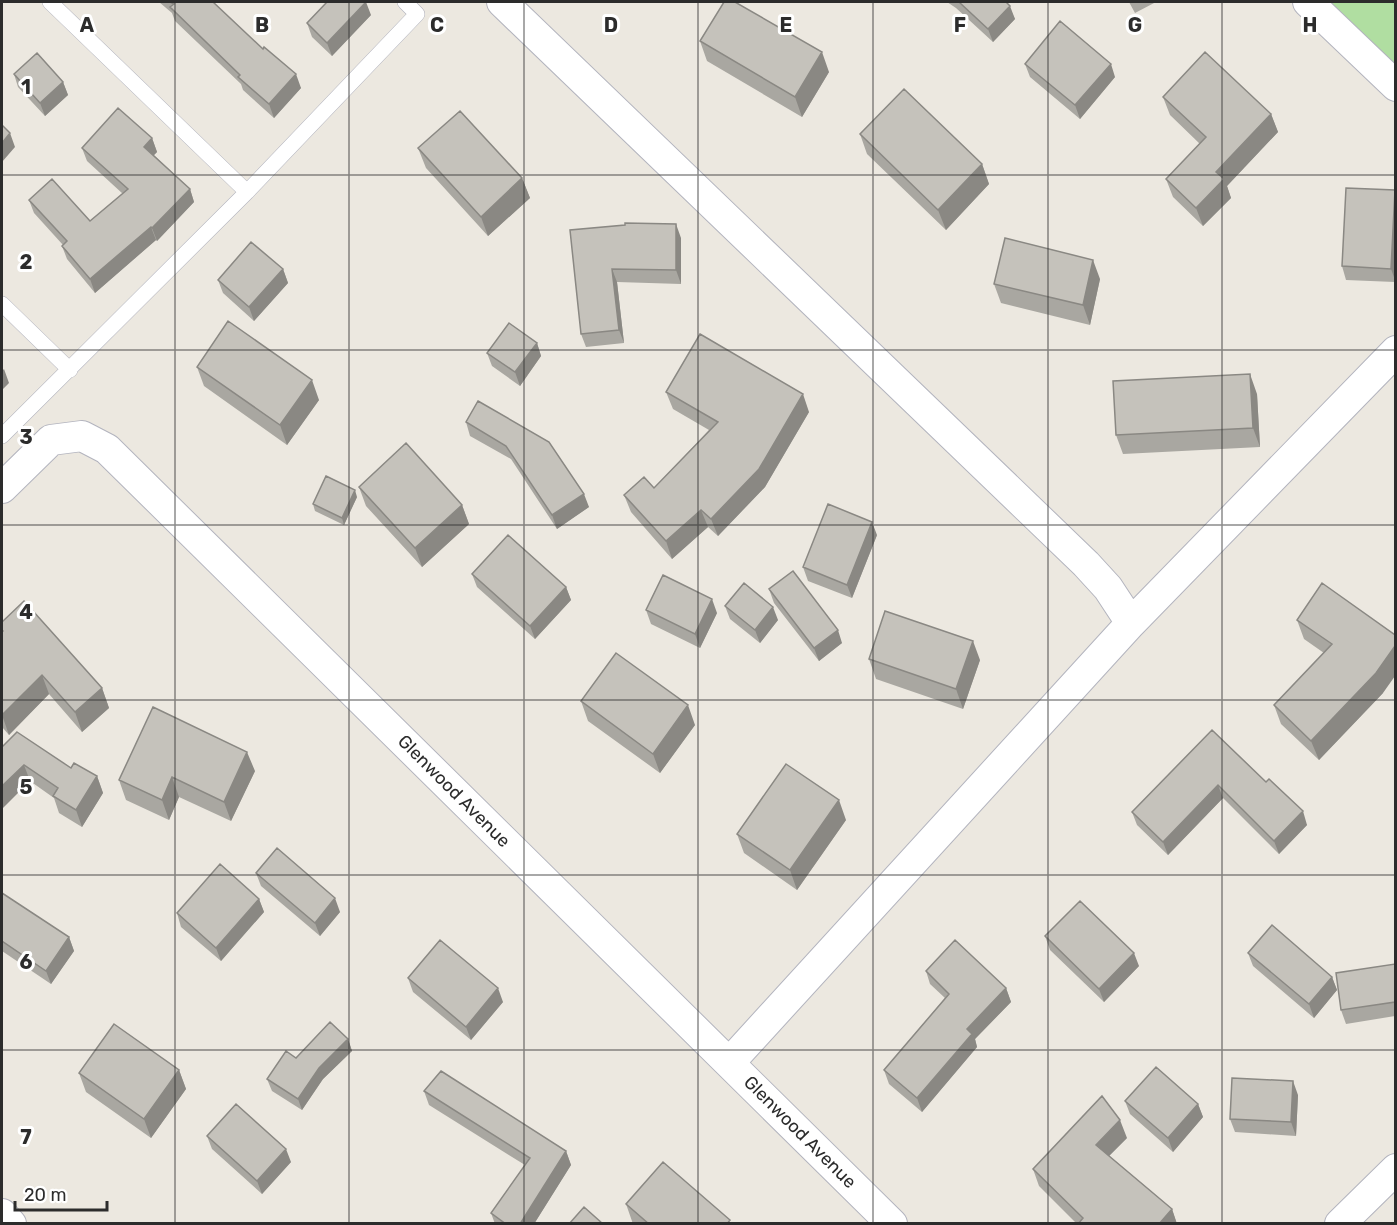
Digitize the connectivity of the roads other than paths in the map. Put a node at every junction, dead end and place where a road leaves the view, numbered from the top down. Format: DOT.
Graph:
graph roads {
  1 [pos="50,2"];
  2 [pos="405,2"];
  3 [pos="502,2"];
  4 [pos="1308,2"];
  5 [pos="1395,86"];
  6 [pos="247,192"];
  7 [pos="2,304"];
  8 [pos="1395,351"];
  9 [pos="70,370"];
  10 [pos="2,436"];
  11 [pos="2,488"];
  12 [pos="1131,623"];
  13 [pos="730,1062"];
  14 [pos="1395,1169"];
  15 [pos="2,1214"];
  16 [pos="11,1224"];
  17 [pos="892,1224"];
  18 [pos="1340,1224"];
  1 -- 6 [label="lane"];
  2 -- 6 [label="lane"];
  3 -- 12 [label="street"];
  4 -- 5 [label="street"];
  6 -- 9 [label="lane"];
  7 -- 9 [label="lane"];
  8 -- 12 [label="street"];
  9 -- 10 [label="lane"];
  11 -- 13 [label="street, Glenwood Avenue"];
  12 -- 13 [label="street"];
  13 -- 17 [label="street, Glenwood Avenue"];
  14 -- 18 [label="street"];
  15 -- 16 [label="street"];
}
